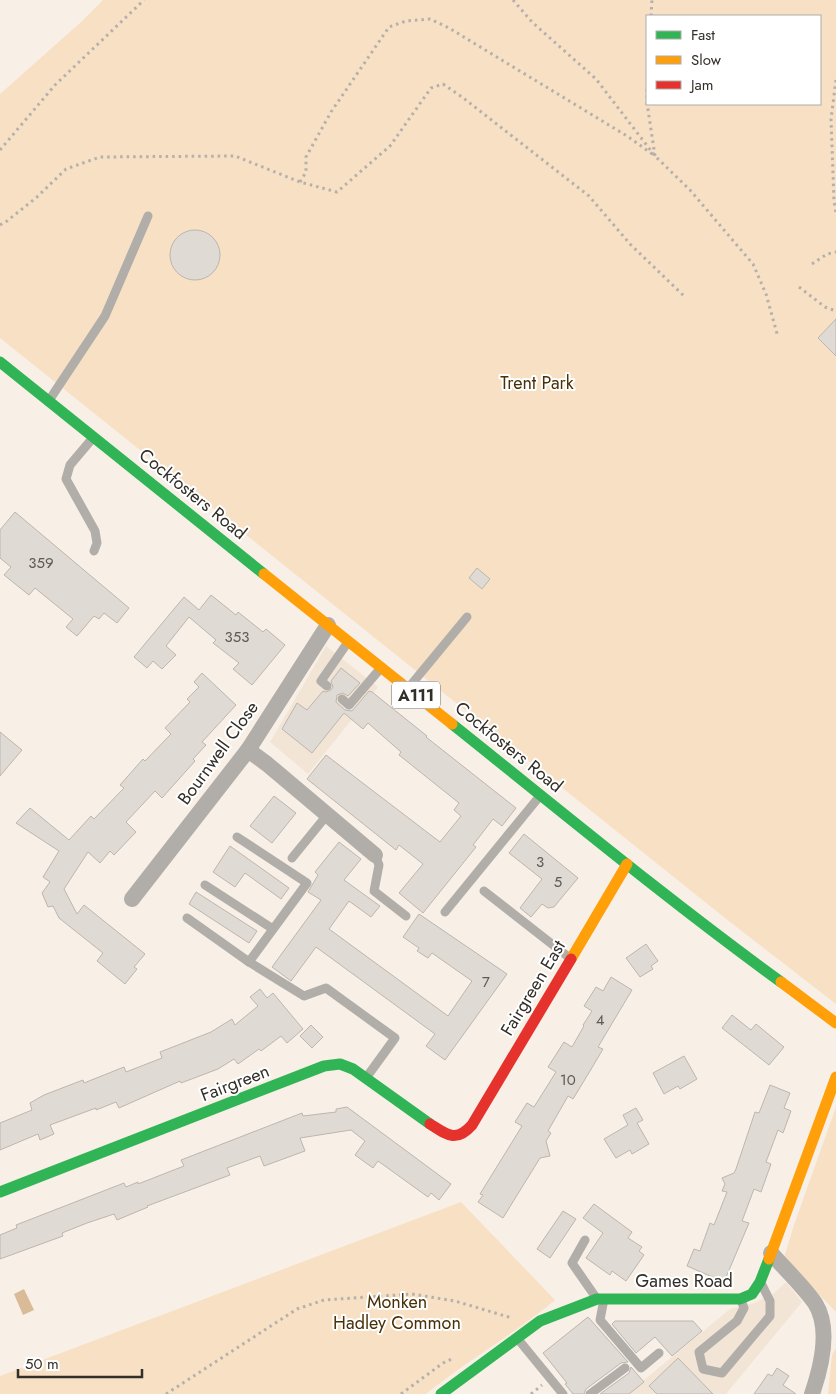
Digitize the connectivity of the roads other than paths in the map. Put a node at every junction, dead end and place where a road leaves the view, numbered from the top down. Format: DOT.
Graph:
graph roads {
  1 [pos="148,216"];
  2 [pos="0,362"];
  3 [pos="49,401"];
  4 [pos="93,437"];
  5 [pos="94,551"];
  6 [pos="467,617"];
  7 [pos="328,625"];
  8 [pos="349,641"];
  9 [pos="381,667"];
  10 [pos="327,686"];
  11 [pos="408,689"];
  12 [pos="342,699"];
  13 [pos="248,750"];
  14 [pos="540,794"];
  15 [pos="327,816"];
  16 [pos="237,837"];
  17 [pos="375,854"];
  18 [pos="292,858"];
  19 [pos="627,864"];
  20 [pos="205,884"];
  21 [pos="484,891"];
  22 [pos="132,899"];
  23 [pos="446,912"];
  24 [pos="406,916"];
  25 [pos="187,918"];
  26 [pos="273,929"];
  27 [pos="571,959"];
  28 [pos="249,962"];
  29 [pos="836,1023"];
  30 [pos="836,1077"];
  31 [pos="366,1078"];
  32 [pos="469,1130"];
  33 [pos="0,1192"];
  34 [pos="585,1240"];
  35 [pos="771,1253"];
  36 [pos="760,1282"];
  37 [pos="601,1298"];
  38 [pos="740,1299"];
  39 [pos="829,1329"];
  40 [pos="516,1338"];
  41 [pos="659,1353"];
  42 [pos="625,1368"];
  43 [pos="441,1394"];
  44 [pos="563,1394"];
  45 [pos="590,1394"];
  46 [pos="812,1394"];
  1 -- 3 [label="lane"];
  2 -- 3 [label="street, Cockfosters Road / A111"];
  3 -- 4 [label="street, Cockfosters Road / A111"];
  4 -- 5 [label="lane"];
  4 -- 7 [label="street, Cockfosters Road / A111"];
  6 -- 11 [label="lane"];
  7 -- 8 [label="street, Cockfosters Road / A111"];
  7 -- 13 [label="street, Bournwell Close"];
  8 -- 9 [label="street, Cockfosters Road / A111"];
  8 -- 10 [label="lane"];
  9 -- 11 [label="street, Cockfosters Road / A111"];
  9 -- 12 [label="lane"];
  11 -- 14 [label="street, Cockfosters Road / A111"];
  13 -- 15 [label="street"];
  13 -- 22 [label="street, Bournwell Close"];
  14 -- 19 [label="street, Cockfosters Road / A111"];
  14 -- 23 [label="lane"];
  15 -- 17 [label="street"];
  15 -- 18 [label="lane"];
  16 -- 26 [label="lane"];
  17 -- 24 [label="lane"];
  19 -- 27 [label="street, Fairgreen East"];
  19 -- 29 [label="street, Cockfosters Road / A111"];
  20 -- 26 [label="lane"];
  21 -- 27 [label="lane"];
  25 -- 28 [label="lane"];
  26 -- 28 [label="lane"];
  27 -- 32 [label="street, Fairgreen East"];
  28 -- 31 [label="lane"];
  30 -- 35 [label="street, Games Road"];
  31 -- 32 [label="street, Fairgreen"];
  31 -- 33 [label="street, Fairgreen"];
  34 -- 37 [label="lane"];
  35 -- 36 [label="street, Games Road"];
  35 -- 39 [label="street"];
  36 -- 38 [label="street, Games Road"];
  36 -- 38 [label="lane"];
  37 -- 38 [label="street, Games Road"];
  37 -- 40 [label="street, Games Road"];
  37 -- 41 [label="lane"];
  39 -- 46 [label="street"];
  40 -- 43 [label="street, Games Road"];
  40 -- 44 [label="lane"];
  42 -- 45 [label="lane"];
}
